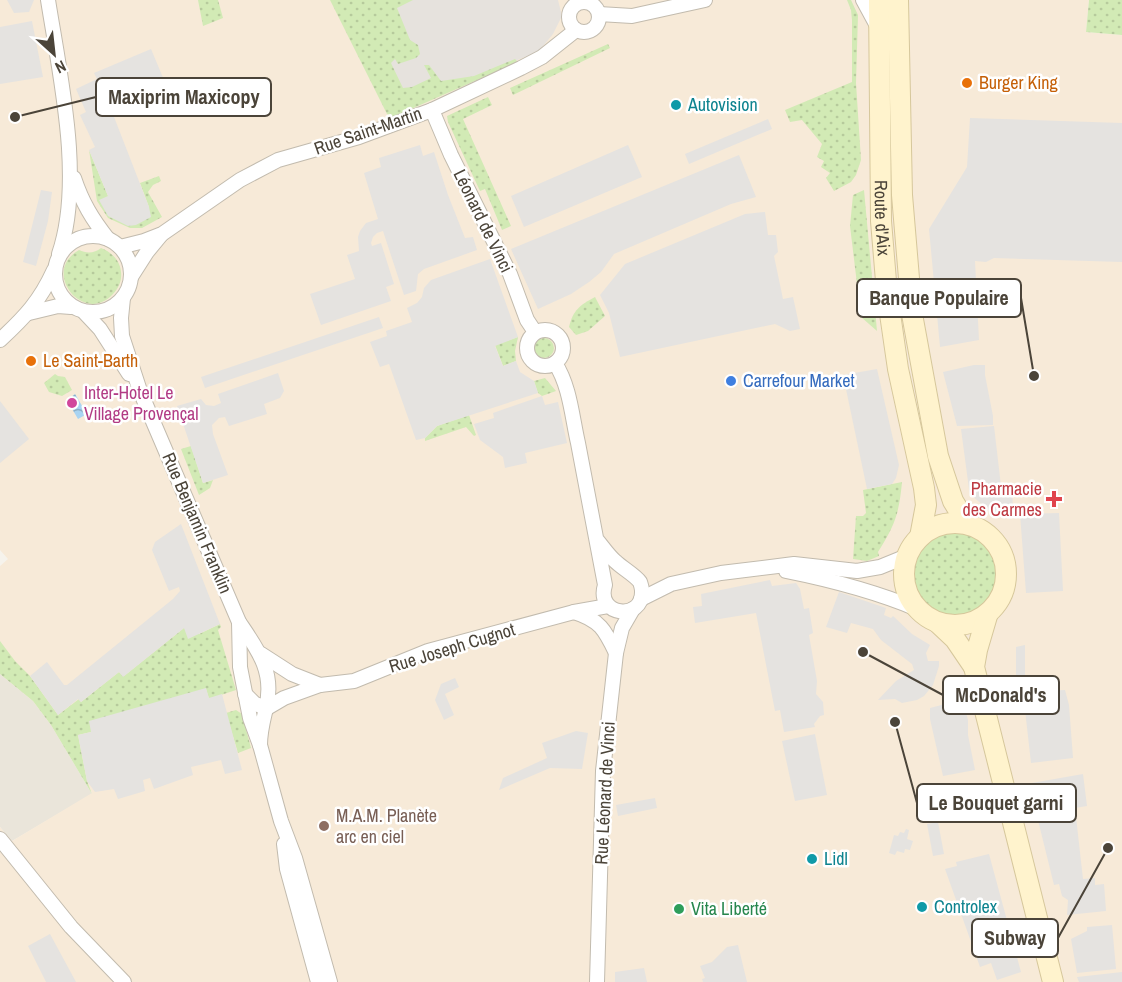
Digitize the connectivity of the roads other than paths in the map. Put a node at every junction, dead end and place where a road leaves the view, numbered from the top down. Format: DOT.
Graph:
graph roads {
  1 [pos="48,0"];
  2 [pos="705,0"];
  3 [pos="863,0"];
  4 [pos="879,0"];
  5 [pos="898,0"];
  6 [pos="574,2"];
  7 [pos="599,14"];
  8 [pos="576,30"];
  9 [pos="879,31"];
  10 [pos="432,110"];
  11 [pos="70,165"];
  12 [pos="162,234"];
  13 [pos="108,238"];
  14 [pos="120,247"];
  15 [pos="60,255"];
  16 [pos="54,268"];
  17 [pos="131,277"];
  18 [pos="123,298"];
  19 [pos="78,309"];
  20 [pos="29,313"];
  21 [pos="535,332"];
  22 [pos="0,340"];
  23 [pos="555,363"];
  24 [pos="140,391"];
  25 [pos="967,524"];
  26 [pos="920,537"];
  27 [pos="597,540"];
  28 [pos="907,556"];
  29 [pos="772,568"];
  30 [pos="634,577"];
  31 [pos="671,584"];
  32 [pos="607,598"];
  33 [pos="637,604"];
  34 [pos="917,609"];
  35 [pos="579,611"];
  36 [pos="987,615"];
  37 [pos="239,622"];
  38 [pos="937,623"];
  39 [pos="616,653"];
  40 [pos="261,654"];
  41 [pos="974,667"];
  42 [pos="267,670"];
  43 [pos="292,674"];
  44 [pos="242,678"];
  45 [pos="320,685"];
  46 [pos="245,694"];
  47 [pos="267,708"];
  48 [pos="260,745"];
  49 [pos="281,821"];
  50 [pos="0,839"];
  51 [pos="123,982"];
  52 [pos="318,982"];
  53 [pos="330,982"];
  54 [pos="597,982"];
  55 [pos="1053,982"];
  1 -- 11 [label="street"];
  2 -- 7 [label="street"];
  3 -- 9 [label="street"];
  4 -- 9 [label="main road, Route d'Aix"];
  5 -- 25 [label="main road, Route d'Aix"];
  6 -- 7 [label="street"];
  6 -- 8 [label="street"];
  7 -- 8 [label="street"];
  8 -- 10 [label="street, Rue Saint-Martin"];
  9 -- 26 [label="main road, Route d'Aix"];
  10 -- 12 [label="street, Rue Saint-Martin"];
  10 -- 21 [label="street, Léonard de Vinci"];
  11 -- 13 [label="street"];
  11 -- 15 [label="street"];
  12 -- 14 [label="street, Rue Saint-Martin"];
  12 -- 17 [label="street, Rue Saint-Martin"];
  13 -- 14 [label="street"];
  13 -- 15 [label="street"];
  14 -- 17 [label="street"];
  15 -- 16 [label="street"];
  16 -- 19 [label="street"];
  16 -- 20 [label="street"];
  17 -- 18 [label="street"];
  18 -- 19 [label="street"];
  18 -- 24 [label="street, Rue Benjamin Franklin"];
  19 -- 20 [label="street"];
  19 -- 24 [label="street, Rue Benjamin Franklin"];
  20 -- 22 [label="street"];
  21 -- 23 [label="street"];
  21 -- 23 [label="street"];
  23 -- 27 [label="street"];
  24 -- 37 [label="street, Rue Benjamin Franklin"];
  25 -- 26 [label="main road"];
  25 -- 36 [label="main road"];
  26 -- 28 [label="main road"];
  27 -- 30 [label="street"];
  27 -- 32 [label="street"];
  28 -- 29 [label="street"];
  28 -- 34 [label="main road"];
  29 -- 31 [label="street"];
  29 -- 34 [label="street"];
  30 -- 31 [label="street"];
  30 -- 32 [label="street"];
  30 -- 33 [label="street"];
  31 -- 33 [label="street"];
  32 -- 33 [label="street"];
  32 -- 35 [label="street, Rue Joseph Cugnot"];
  32 -- 39 [label="street"];
  33 -- 39 [label="street, Rue Léonard de Vinci"];
  34 -- 38 [label="main road"];
  35 -- 39 [label="street"];
  35 -- 45 [label="street, Rue Joseph Cugnot"];
  36 -- 38 [label="main road"];
  36 -- 41 [label="main road"];
  37 -- 40 [label="street"];
  37 -- 44 [label="street"];
  38 -- 41 [label="main road"];
  39 -- 54 [label="street, Rue Léonard de Vinci"];
  40 -- 42 [label="street"];
  40 -- 43 [label="street, Rue Joseph Cugnot"];
  41 -- 55 [label="main road"];
  42 -- 43 [label="street, Rue Joseph Cugnot"];
  42 -- 44 [label="street"];
  42 -- 47 [label="street"];
  43 -- 45 [label="street, Rue Joseph Cugnot"];
  44 -- 46 [label="street"];
  45 -- 47 [label="street, Rue Joseph Cugnot"];
  46 -- 47 [label="street"];
  46 -- 48 [label="street"];
  47 -- 48 [label="street"];
  48 -- 49 [label="street"];
  49 -- 52 [label="street"];
  49 -- 53 [label="street"];
  50 -- 51 [label="street"];
}
